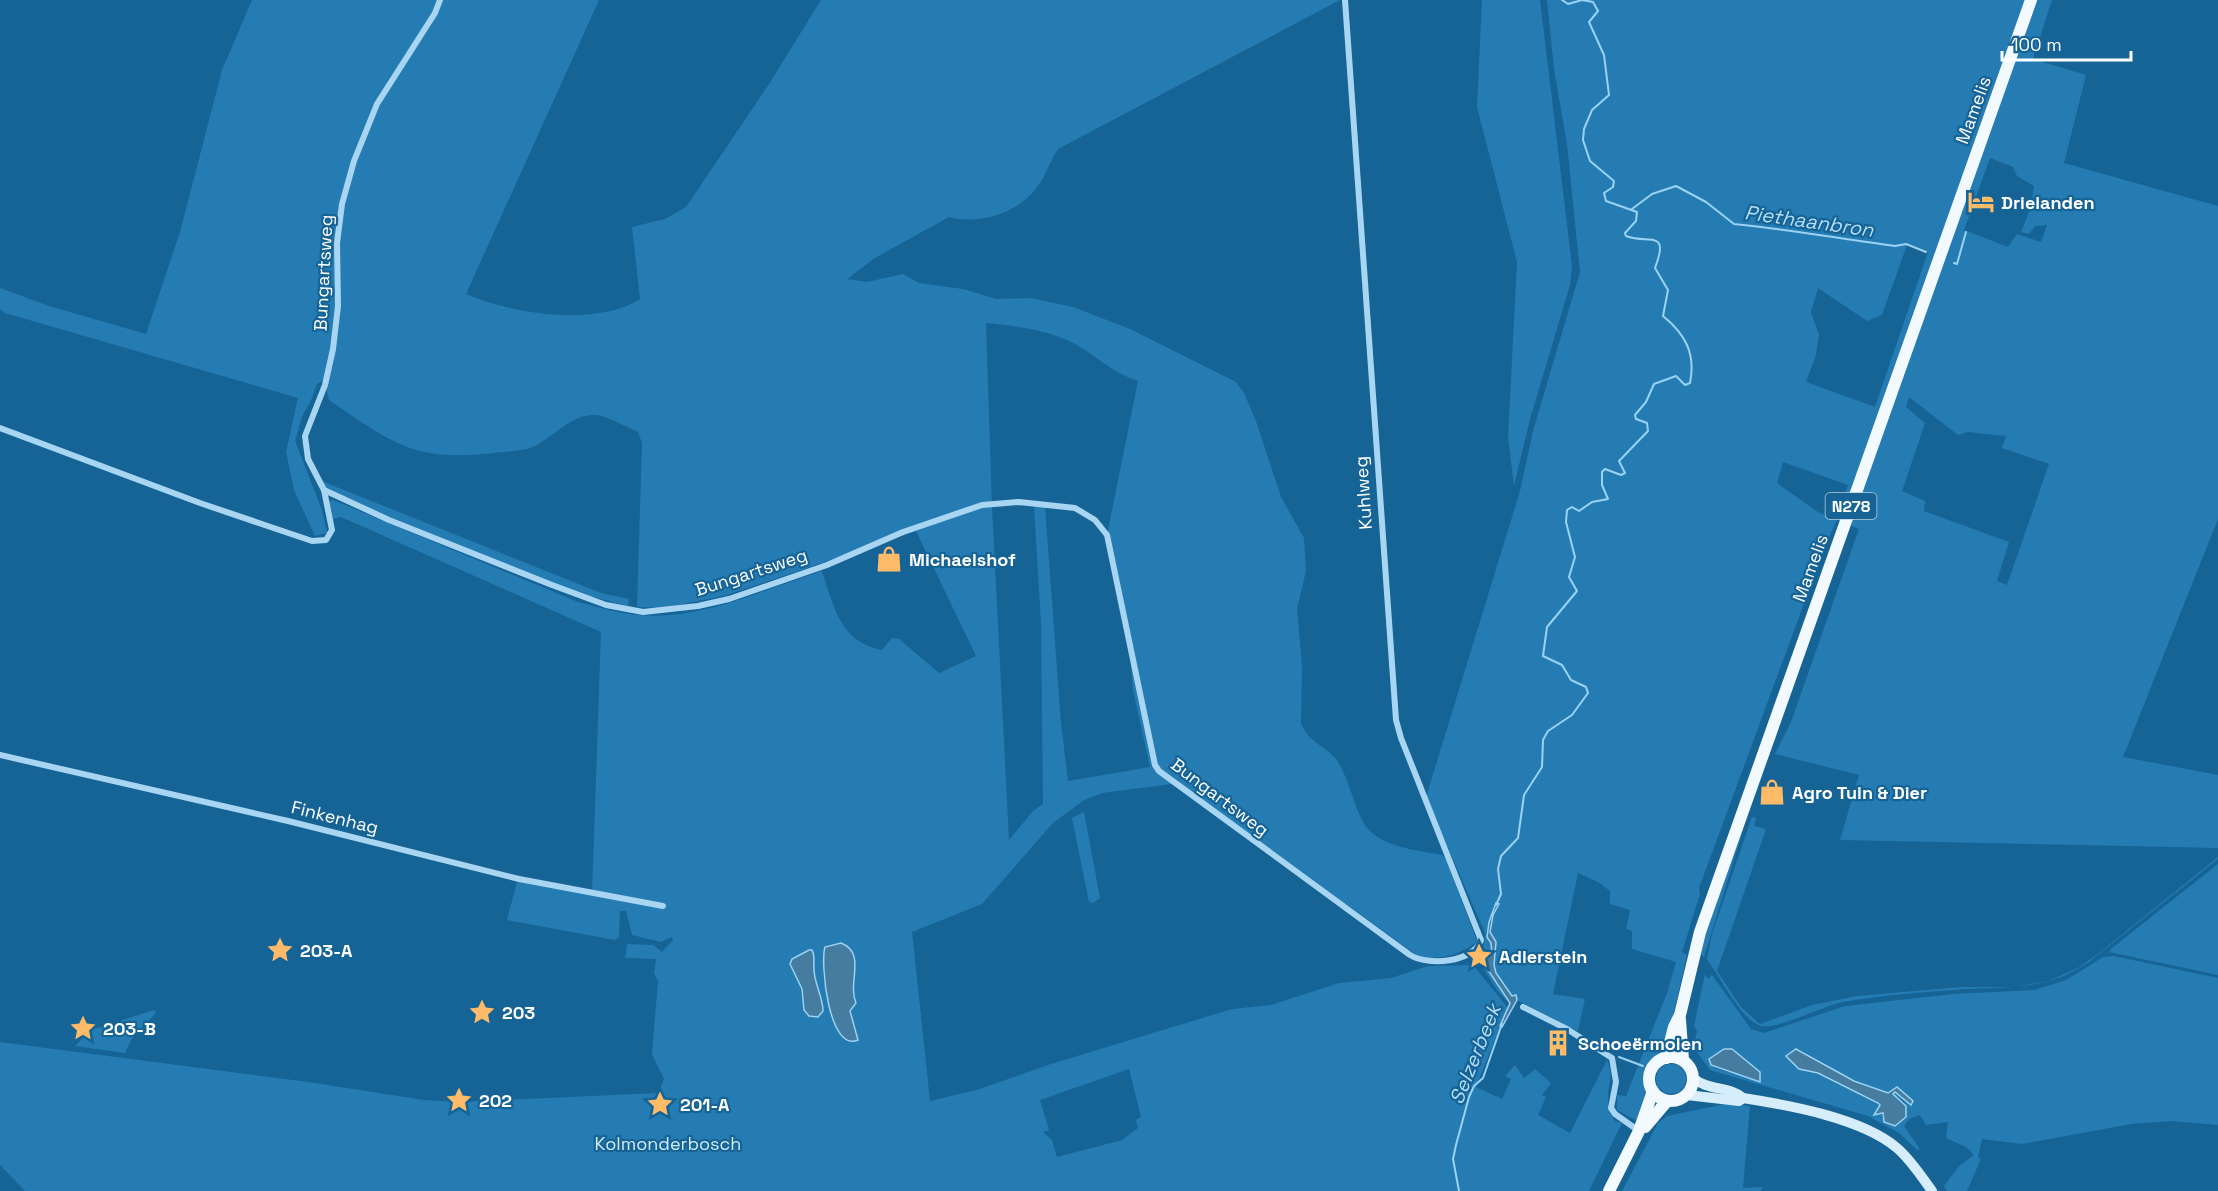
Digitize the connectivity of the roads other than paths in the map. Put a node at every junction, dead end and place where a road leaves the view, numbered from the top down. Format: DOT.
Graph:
graph roads {
  1 [pos="440,0"];
  2 [pos="1345,0"];
  3 [pos="2031,0"];
  4 [pos="0,428"];
  5 [pos="324,490"];
  6 [pos="0,755"];
  7 [pos="663,906"];
  8 [pos="1460,958"];
  9 [pos="1523,1007"];
  10 [pos="1680,1015"];
  11 [pos="1666,1058"];
  12 [pos="1683,1060"];
  13 [pos="1693,1078"];
  14 [pos="1653,1091"];
  15 [pos="1688,1095"];
  16 [pos="1743,1098"];
  17 [pos="1667,1101"];
  18 [pos="1639,1131"];
  19 [pos="1609,1191"];
  20 [pos="1932,1191"];
  1 -- 5 [label="street, Bungartsweg"];
  2 -- 8 [label="street, Kuhlweg"];
  3 -- 10 [label="main road, Mamelis / N278"];
  4 -- 5 [label="street"];
  5 -- 8 [label="street, Bungartsweg"];
  6 -- 7 [label="street, Finkenhag"];
  9 -- 18 [label="street"];
  10 -- 11 [label="main road, Mamelis / N278"];
  10 -- 12 [label="main road, Mamelis / N278"];
  11 -- 12 [label="main road"];
  11 -- 14 [label="main road, N278"];
  12 -- 13 [label="main road, N278"];
  13 -- 15 [label="main road"];
  13 -- 16 [label="street"];
  14 -- 17 [label="main road"];
  14 -- 18 [label="main road, N278"];
  15 -- 16 [label="street"];
  15 -- 17 [label="main road"];
  16 -- 20 [label="street"];
  17 -- 18 [label="main road, N278"];
  18 -- 19 [label="main road, N278"];
}
